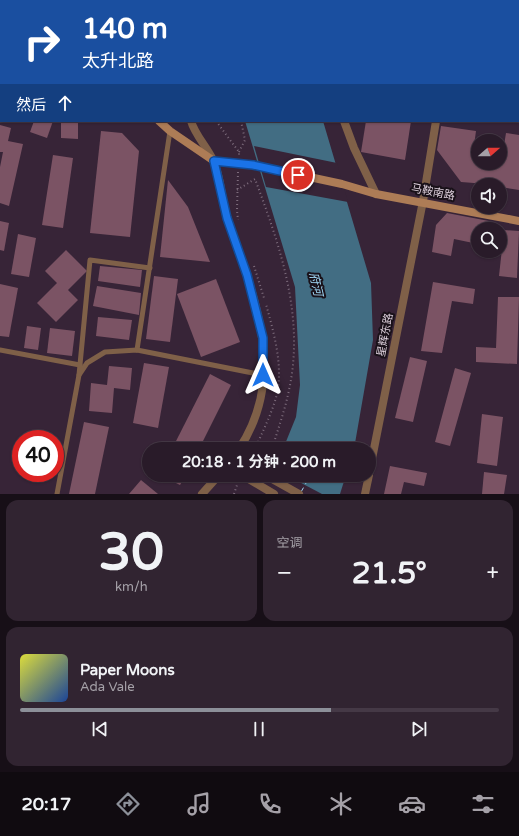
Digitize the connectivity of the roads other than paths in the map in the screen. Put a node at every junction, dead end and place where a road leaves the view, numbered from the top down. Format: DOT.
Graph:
graph roads {
  1 [pos="0,6"];
  2 [pos="0,10"];
  3 [pos="160,122"];
  4 [pos="192,122"];
  5 [pos="344,122"];
  6 [pos="436,122"];
  7 [pos="170,131"];
  8 [pos="214,161"];
  9 [pos="376,194"];
  10 [pos="423,201"];
  11 [pos="519,221"];
  12 [pos="150,268"];
  13 [pos="0,350"];
  14 [pos="137,350"];
  15 [pos="80,365"];
  16 [pos="79,375"];
  17 [pos="263,375"];
  18 [pos="244,442"];
  19 [pos="375,442"];
  20 [pos="213,482"];
  21 [pos="252,482"];
  22 [pos="278,482"];
  23 [pos="367,482"];
  24 [pos="57,494"];
  25 [pos="202,494"];
  26 [pos="274,494"];
  27 [pos="299,494"];
  28 [pos="365,494"];
  1 -- 2 [label="street"];
  3 -- 7 [label="main road"];
  4 -- 8 [label="street"];
  5 -- 9 [label="street"];
  6 -- 10 [label="street, 星辉东路"];
  7 -- 8 [label="main road"];
  7 -- 12 [label="lane"];
  8 -- 9 [label="main road, 马鞍南路"];
  8 -- 17 [label="street"];
  9 -- 10 [label="main road, 马鞍南路"];
  10 -- 11 [label="main road, 马鞍南路"];
  10 -- 19 [label="street, 星辉东路"];
  12 -- 14 [label="lane"];
  12 -- 15 [label="lane"];
  13 -- 15 [label="lane"];
  14 -- 16 [label="lane"];
  14 -- 17 [label="lane"];
  15 -- 16 [label="lane"];
  16 -- 24 [label="lane"];
  17 -- 18 [label="street"];
  20 -- 25 [label="street"];
  21 -- 26 [label="street"];
  22 -- 27 [label="street"];
  23 -- 28 [label="street, 星辉东路"];
}
